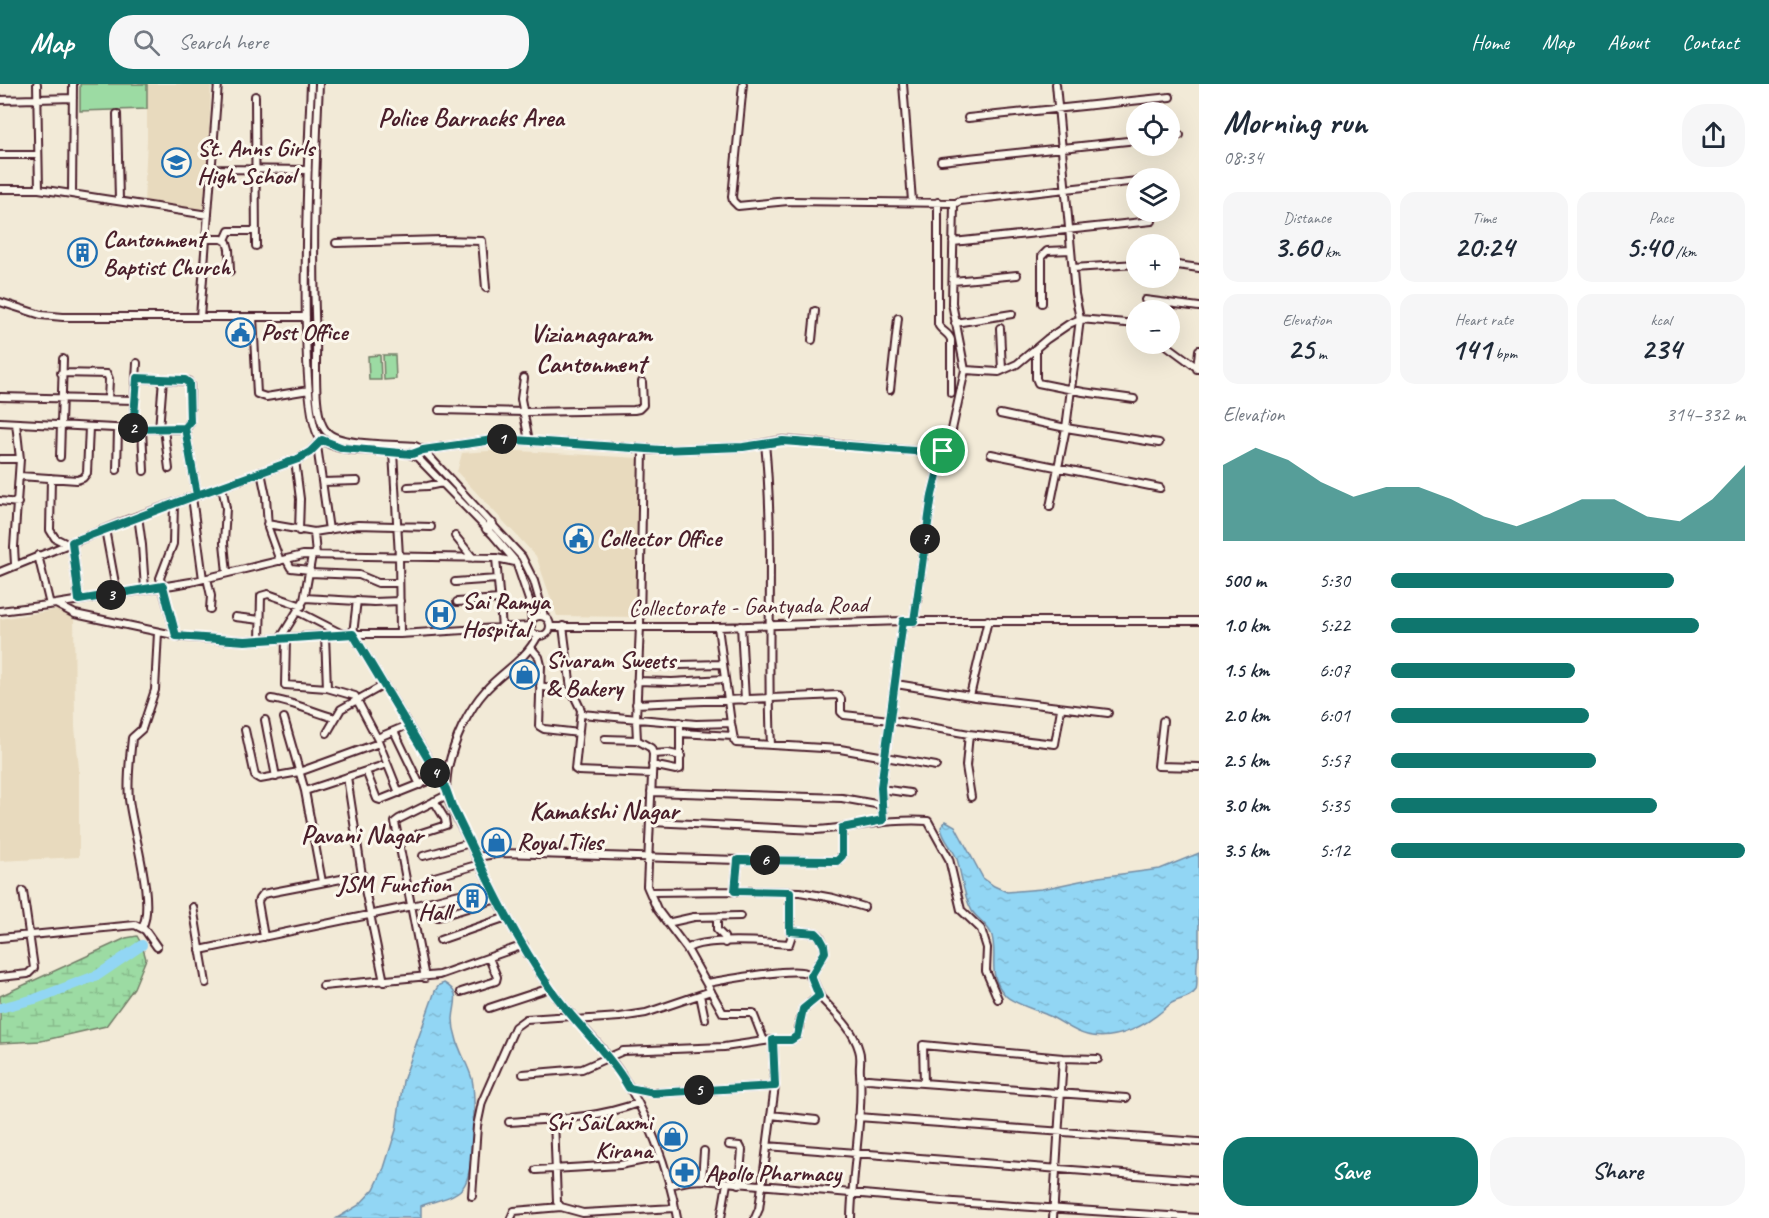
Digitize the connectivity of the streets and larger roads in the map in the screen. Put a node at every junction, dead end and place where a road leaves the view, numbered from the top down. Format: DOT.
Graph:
graph roads {
  1 [pos="37,84"];
  2 [pos="73,84"];
  3 [pos="218,84"];
  4 [pos="311,84"];
  5 [pos="319,84"];
  6 [pos="743,84"];
  7 [pos="903,84"];
  8 [pos="1056,84"];
  9 [pos="255,96"];
  10 [pos="1170,97"];
  11 [pos="74,98"];
  12 [pos="37,99"];
  13 [pos="0,100"];
  14 [pos="1058,109"];
  15 [pos="117,114"];
  16 [pos="968,118"];
  17 [pos="1126,141"];
  18 [pos="1062,148"];
  19 [pos="0,155"];
  20 [pos="38,155"];
  21 [pos="941,161"];
  22 [pos="212,169"];
  23 [pos="256,170"];
  24 [pos="308,170"];
  25 [pos="1126,182"];
  26 [pos="0,189"];
  27 [pos="39,189"];
  28 [pos="1065,189"];
  29 [pos="72,193"];
  30 [pos="119,200"];
  31 [pos="912,201"];
  32 [pos="938,202"];
  33 [pos="956,203"];
  34 [pos="208,215"];
  35 [pos="1142,222"];
  36 [pos="1069,229"];
  37 [pos="256,231"];
  38 [pos="206,239"];
  39 [pos="225,240"];
  40 [pos="953,242"];
  41 [pos="336,243"];
  42 [pos="256,246"];
  43 [pos="1071,250"];
  44 [pos="1126,265"];
  45 [pos="1180,265"];
  46 [pos="1073,268"];
  47 [pos="1199,268"];
  48 [pos="230,271"];
  49 [pos="1017,275"];
  50 [pos="953,281"];
  51 [pos="486,288"];
  52 [pos="0,302"];
  53 [pos="1042,303"];
  54 [pos="1180,305"];
  55 [pos="1199,307"];
  56 [pos="814,310"];
  57 [pos="1012,314"];
  58 [pos="200,317"];
  59 [pos="253,317"];
  60 [pos="306,317"];
  61 [pos="898,318"];
  62 [pos="1080,319"];
  63 [pos="956,323"];
  64 [pos="1126,323"];
  65 [pos="1000,327"];
  66 [pos="812,340"];
  67 [pos="1036,349"];
  68 [pos="1199,350"];
  69 [pos="1178,354"];
  70 [pos="63,359"];
  71 [pos="137,363"];
  72 [pos="1198,369"];
  73 [pos="965,370"];
  74 [pos="1002,370"];
  75 [pos="61,373"];
  76 [pos="137,378"];
  77 [pos="524,378"];
  78 [pos="163,379"];
  79 [pos="642,382"];
  80 [pos="309,390"];
  81 [pos="890,390"];
  82 [pos="1071,390"];
  83 [pos="951,393"];
  84 [pos="0,397"];
  85 [pos="61,398"];
  86 [pos="108,399"];
  87 [pos="1134,399"];
  88 [pos="135,400"];
  89 [pos="439,410"];
  90 [pos="523,412"];
  91 [pos="1000,414"];
  92 [pos="0,422"];
  93 [pos="16,423"];
  94 [pos="61,426"];
  95 [pos="89,427"];
  96 [pos="118,428"];
  97 [pos="185,428"];
  98 [pos="1066,428"];
  99 [pos="133,429"];
  100 [pos="142,429"];
  101 [pos="161,429"];
  102 [pos="327,432"];
  103 [pos="322,440"];
  104 [pos="529,441"];
  105 [pos="765,443"];
  106 [pos="1158,443"];
  107 [pos="317,446"];
  108 [pos="643,449"];
  109 [pos="423,450"];
  110 [pos="943,451"];
  111 [pos="393,452"];
  112 [pos="412,454"];
  113 [pos="991,454"];
  114 [pos="60,457"];
  115 [pos="0,459"];
  116 [pos="20,459"];
  117 [pos="295,460"];
  118 [pos="1058,467"];
  119 [pos="169,469"];
  120 [pos="117,470"];
  121 [pos="144,471"];
  122 [pos="261,472"];
  123 [pos="20,476"];
  124 [pos="51,478"];
  125 [pos="357,481"];
  126 [pos="323,482"];
  127 [pos="442,483"];
  128 [pos="222,486"];
  129 [pos="408,487"];
  130 [pos="1160,488"];
  131 [pos="195,496"];
  132 [pos="0,501"];
  133 [pos="18,503"];
  134 [pos="174,503"];
  135 [pos="1050,507"];
  136 [pos="138,516"];
  137 [pos="267,524"];
  138 [pos="398,526"];
  139 [pos="431,526"];
  140 [pos="490,527"];
  141 [pos="105,529"];
  142 [pos="329,530"];
  143 [pos="299,531"];
  144 [pos="314,532"];
  145 [pos="455,536"];
  146 [pos="69,543"];
  147 [pos="38,555"];
  148 [pos="314,555"];
  149 [pos="399,556"];
  150 [pos="473,558"];
  151 [pos="496,558"];
  152 [pos="283,560"];
  153 [pos="516,562"];
  154 [pos="15,564"];
  155 [pos="310,571"];
  156 [pos="0,572"];
  157 [pos="227,573"];
  158 [pos="205,578"];
  159 [pos="497,579"];
  160 [pos="455,582"];
  161 [pos="399,584"];
  162 [pos="163,586"];
  163 [pos="145,589"];
  164 [pos="117,594"];
  165 [pos="538,596"];
  166 [pos="305,598"];
  167 [pos="499,599"];
  168 [pos="79,600"];
  169 [pos="357,600"];
  170 [pos="529,600"];
  171 [pos="400,601"];
  172 [pos="457,602"];
  173 [pos="53,605"];
  174 [pos="210,609"];
  175 [pos="300,609"];
  176 [pos="0,611"];
  177 [pos="543,616"];
  178 [pos="235,617"];
  179 [pos="260,620"];
  180 [pos="903,621"];
  181 [pos="914,621"];
  182 [pos="988,621"];
  183 [pos="1199,621"];
  184 [pos="531,623"];
  185 [pos="563,626"];
  186 [pos="640,626"];
  187 [pos="741,626"];
  188 [pos="770,626"];
  189 [pos="550,627"];
  190 [pos="718,627"];
  191 [pos="502,628"];
  192 [pos="158,632"];
  193 [pos="342,634"];
  194 [pos="353,634"];
  195 [pos="400,634"];
  196 [pos="324,635"];
  197 [pos="538,635"];
  198 [pos="176,636"];
  199 [pos="283,638"];
  200 [pos="260,640"];
  201 [pos="532,649"];
  202 [pos="723,664"];
  203 [pos="637,666"];
  204 [pos="725,679"];
  205 [pos="637,681"];
  206 [pos="896,684"];
  207 [pos="384,685"];
  208 [pos="540,686"];
  209 [pos="327,688"];
  210 [pos="572,693"];
  211 [pos="970,696"];
  212 [pos="768,698"];
  213 [pos="271,699"];
  214 [pos="358,699"];
  215 [pos="745,700"];
  216 [pos="728,701"];
  217 [pos="636,704"];
  218 [pos="1061,709"];
  219 [pos="1108,713"];
  220 [pos="581,714"];
  221 [pos="284,718"];
  222 [pos="335,718"];
  223 [pos="636,719"];
  224 [pos="265,720"];
  225 [pos="890,720"];
  226 [pos="1163,721"];
  227 [pos="680,722"];
  228 [pos="731,723"];
  229 [pos="408,725"];
  230 [pos="246,730"];
  231 [pos="394,730"];
  232 [pos="327,733"];
  233 [pos="579,733"];
  234 [pos="680,733"];
  235 [pos="969,734"];
  236 [pos="733,736"];
  237 [pos="605,739"];
  238 [pos="637,740"];
  239 [pos="377,741"];
  240 [pos="771,746"];
  241 [pos="653,754"];
  242 [pos="681,756"];
  243 [pos="886,757"];
  244 [pos="387,764"];
  245 [pos="652,765"];
  246 [pos="936,766"];
  247 [pos="1199,767"];
  248 [pos="366,771"];
  249 [pos="299,772"];
  250 [pos="652,774"];
  251 [pos="276,777"];
  252 [pos="347,777"];
  253 [pos="438,777"];
  254 [pos="420,785"];
  255 [pos="881,789"];
  256 [pos="305,791"];
  257 [pos="651,792"];
  258 [pos="399,793"];
  259 [pos="910,793"];
  260 [pos="447,794"];
  261 [pos="971,797"];
  262 [pos="434,801"];
  263 [pos="881,805"];
  264 [pos="883,820"];
  265 [pos="651,822"];
  266 [pos="842,828"];
  267 [pos="418,834"];
  268 [pos="470,843"];
  269 [pos="423,856"];
  270 [pos="477,857"];
  271 [pos="647,858"];
  272 [pos="738,860"];
  273 [pos="480,864"];
  274 [pos="362,874"];
  275 [pos="431,878"];
  276 [pos="322,882"];
  277 [pos="491,886"];
  278 [pos="23,891"];
  279 [pos="735,891"];
  280 [pos="650,892"];
  281 [pos="790,892"];
  282 [pos="497,899"];
  283 [pos="412,906"];
  284 [pos="193,907"];
  285 [pos="864,907"];
  286 [pos="370,914"];
  287 [pos="720,916"];
  288 [pos="740,916"];
  289 [pos="438,917"];
  290 [pos="507,917"];
  291 [pos="667,923"];
  292 [pos="142,928"];
  293 [pos="793,932"];
  294 [pos="30,934"];
  295 [pos="264,937"];
  296 [pos="0,938"];
  297 [pos="440,940"];
  298 [pos="725,942"];
  299 [pos="524,945"];
  300 [pos="157,947"];
  301 [pos="687,949"];
  302 [pos="200,950"];
  303 [pos="489,958"];
  304 [pos="811,976"];
  305 [pos="0,977"];
  306 [pos="425,978"];
  307 [pos="384,982"];
  308 [pos="206,983"];
  309 [pos="707,983"];
  310 [pos="323,986"];
  311 [pos="550,988"];
  312 [pos="711,991"];
  313 [pos="461,992"];
  314 [pos="700,995"];
  315 [pos="819,996"];
  316 [pos="998,999"];
  317 [pos="489,1008"];
  318 [pos="573,1018"];
  319 [pos="705,1019"];
  320 [pos="773,1040"];
  321 [pos="764,1041"];
  322 [pos="607,1056"];
  323 [pos="1063,1058"];
  324 [pos="1098,1059"];
  325 [pos="523,1074"];
  326 [pos="861,1080"];
  327 [pos="924,1083"];
  328 [pos="775,1086"];
  329 [pos="629,1088"];
  330 [pos="1061,1093"];
  331 [pos="1126,1098"];
  332 [pos="638,1103"];
  333 [pos="771,1115"];
  334 [pos="858,1117"];
  335 [pos="554,1119"];
  336 [pos="816,1120"];
  337 [pos="509,1122"];
  338 [pos="1058,1131"];
  339 [pos="1199,1142"];
  340 [pos="729,1145"];
  341 [pos="767,1146"];
  342 [pos="704,1151"];
  343 [pos="855,1153"];
  344 [pos="660,1157"];
  345 [pos="1057,1169"];
  346 [pos="536,1170"];
  347 [pos="556,1170"];
  348 [pos="702,1180"];
  349 [pos="1199,1180"];
  350 [pos="727,1183"];
  351 [pos="740,1184"];
  352 [pos="669,1185"];
  353 [pos="762,1186"];
  354 [pos="851,1193"];
  355 [pos="472,1197"];
  356 [pos="561,1207"];
  357 [pos="675,1208"];
  358 [pos="1054,1208"];
  359 [pos="583,1215"];
  360 [pos="607,1215"];
  361 [pos="511,1218"];
  362 [pos="677,1218"];
  363 [pos="721,1218"];
  364 [pos="755,1218"];
  365 [pos="851,1218"];
  366 [pos="1053,1218"];
  367 [pos="1199,1218"];
  1 -- 12 [label="street"];
  2 -- 11 [label="street"];
  3 -- 22 [label="street"];
  4 -- 24 [label="street"];
  5 -- 102 [label="street"];
  6 -- 31 [label="street"];
  7 -- 31 [label="street"];
  8 -- 14 [label="street"];
  9 -- 23 [label="street"];
  10 -- 14 [label="street"];
  11 -- 12 [label="street"];
  11 -- 29 [label="street"];
  12 -- 13 [label="street"];
  12 -- 20 [label="street"];
  14 -- 16 [label="street"];
  14 -- 18 [label="street"];
  15 -- 30 [label="street"];
  17 -- 18 [label="street"];
  18 -- 21 [label="street"];
  18 -- 28 [label="street"];
  19 -- 20 [label="street"];
  20 -- 27 [label="street"];
  22 -- 23 [label="street"];
  22 -- 34 [label="street"];
  23 -- 24 [label="street"];
  23 -- 37 [label="street"];
  24 -- 60 [label="street"];
  25 -- 28 [label="street"];
  26 -- 27 [label="street"];
  27 -- 29 [label="street"];
  28 -- 33 [label="street"];
  28 -- 36 [label="street"];
  29 -- 30 [label="street"];
  30 -- 34 [label="street"];
  31 -- 32 [label="street"];
  32 -- 33 [label="street"];
  32 -- 83 [label="street"];
  33 -- 40 [label="street"];
  34 -- 38 [label="street"];
  35 -- 36 [label="street"];
  36 -- 40 [label="street"];
  36 -- 43 [label="street"];
  37 -- 39 [label="street"];
  37 -- 42 [label="street"];
  38 -- 39 [label="street"];
  38 -- 58 [label="street"];
  39 -- 48 [label="street"];
  40 -- 50 [label="street"];
  41 -- 51 [label="street"];
  43 -- 46 [label="street"];
  43 -- 53 [label="street"];
  44 -- 46 [label="street"];
  45 -- 47 [label="street"];
  46 -- 62 [label="street"];
  49 -- 50 [label="street"];
  50 -- 63 [label="street"];
  52 -- 58 [label="street"];
  54 -- 55 [label="street"];
  56 -- 66 [label="street"];
  57 -- 63 [label="street"];
  58 -- 59 [label="street"];
  59 -- 60 [label="street"];
  59 -- 80 [label="street"];
  60 -- 80 [label="street"];
  61 -- 81 [label="street"];
  62 -- 64 [label="street"];
  62 -- 67 [label="street"];
  62 -- 82 [label="street"];
  63 -- 73 [label="street"];
  65 -- 74 [label="street"];
  67 -- 74 [label="street"];
  67 -- 82 [label="street"];
  68 -- 72 [label="street"];
  69 -- 72 [label="street"];
  70 -- 75 [label="street"];
  71 -- 76 [label="street"];
  73 -- 74 [label="street"];
  73 -- 110 [label="street"];
  75 -- 85 [label="street"];
  75 -- 86 [label="street"];
  76 -- 78 [label="street"];
  76 -- 88 [label="street"];
  77 -- 90 [label="street"];
  78 -- 97 [label="street"];
  78 -- 101 [label="street"];
  79 -- 90 [label="street"];
  80 -- 103 [label="street"];
  82 -- 87 [label="street"];
  82 -- 98 [label="street"];
  84 -- 85 [label="street"];
  85 -- 86 [label="street"];
  85 -- 94 [label="street"];
  86 -- 88 [label="street"];
  88 -- 99 [label="street"];
  89 -- 90 [label="street"];
  90 -- 104 [label="street"];
  91 -- 98 [label="street"];
  92 -- 93 [label="street"];
  93 -- 94 [label="street"];
  93 -- 116 [label="street"];
  94 -- 95 [label="street"];
  94 -- 114 [label="street"];
  95 -- 96 [label="street"];
  95 -- 124 [label="street"];
  96 -- 99 [label="street"];
  96 -- 120 [label="street"];
  97 -- 101 [label="street"];
  97 -- 131 [label="street"];
  98 -- 106 [label="street"];
  98 -- 118 [label="street"];
  99 -- 100 [label="street"];
  100 -- 101 [label="street"];
  100 -- 121 [label="street"];
  101 -- 119 [label="street"];
  102 -- 103 [label="street"];
  102 -- 109 [label="street"];
  103 -- 107 [label="street"];
  103 -- 111 [label="street"];
  104 -- 108 [label="street"];
  104 -- 109 [label="street"];
  105 -- 108 [label="street"];
  105 -- 110 [label="street"];
  105 -- 188 [label="street"];
  107 -- 117 [label="street"];
  107 -- 126 [label="street"];
  108 -- 186 [label="street"];
  109 -- 112 [label="street"];
  109 -- 140 [label="street"];
  110 -- 181 [label="street"];
  111 -- 112 [label="street"];
  111 -- 138 [label="street"];
  112 -- 127 [label="street"];
  113 -- 118 [label="street"];
  115 -- 116 [label="street"];
  116 -- 123 [label="street"];
  117 -- 122 [label="street"];
  117 -- 143 [label="street"];
  118 -- 130 [label="street"];
  118 -- 135 [label="street"];
  122 -- 128 [label="street"];
  122 -- 137 [label="street"];
  123 -- 124 [label="street"];
  123 -- 133 [label="street"];
  124 -- 146 [label="street"];
  125 -- 126 [label="street"];
  126 -- 142 [label="street"];
  127 -- 129 [label="street"];
  127 -- 140 [label="street"];
  128 -- 131 [label="street"];
  128 -- 157 [label="street"];
  131 -- 134 [label="street"];
  131 -- 158 [label="street"];
  132 -- 133 [label="street"];
  133 -- 154 [label="street"];
  134 -- 136 [label="street"];
  134 -- 162 [label="street"];
  136 -- 141 [label="street"];
  136 -- 163 [label="street"];
  137 -- 143 [label="street"];
  137 -- 152 [label="street"];
  138 -- 139 [label="street"];
  138 -- 142 [label="street"];
  138 -- 149 [label="street"];
  140 -- 153 [label="street"];
  140 -- 165 [label="street"];
  141 -- 146 [label="street"];
  141 -- 164 [label="street"];
  142 -- 144 [label="street"];
  143 -- 144 [label="street"];
  144 -- 148 [label="street"];
  145 -- 150 [label="street"];
  146 -- 147 [label="street"];
  146 -- 168 [label="street"];
  147 -- 154 [label="street"];
  147 -- 173 [label="street"];
  148 -- 149 [label="street"];
  148 -- 152 [label="street"];
  148 -- 155 [label="street"];
  149 -- 150 [label="street"];
  149 -- 161 [label="street"];
  150 -- 151 [label="street"];
  151 -- 153 [label="street"];
  151 -- 159 [label="street"];
  152 -- 155 [label="street"];
  152 -- 157 [label="street"];
  153 -- 170 [label="street"];
  154 -- 156 [label="street"];
  155 -- 161 [label="street"];
  155 -- 166 [label="street"];
  157 -- 158 [label="street"];
  158 -- 162 [label="street"];
  158 -- 174 [label="street"];
  159 -- 160 [label="street"];
  159 -- 167 [label="street"];
  161 -- 171 [label="street"];
  162 -- 163 [label="street"];
  162 -- 198 [label="street"];
  163 -- 164 [label="street"];
  164 -- 168 [label="street"];
  165 -- 170 [label="street"];
  165 -- 177 [label="street"];
  166 -- 169 [label="street"];
  166 -- 175 [label="street"];
  167 -- 172 [label="street"];
  167 -- 191 [label="street"];
  168 -- 173 [label="street"];
  169 -- 171 [label="street"];
  169 -- 194 [label="street"];
  170 -- 184 [label="street"];
  171 -- 195 [label="street"];
  173 -- 176 [label="street"];
  173 -- 192 [label="street"];
  175 -- 179 [label="street"];
  175 -- 193 [label="street"];
  175 -- 199 [label="street"];
  177 -- 184 [label="street"];
  177 -- 189 [label="street"];
  178 -- 179 [label="street"];
  179 -- 200 [label="street"];
  180 -- 181 [label="street, Collectorate - Gantyada Road"];
  180 -- 188 [label="street, Collectorate - Gantyada Road"];
  180 -- 206 [label="street"];
  181 -- 182 [label="street, Collectorate - Gantyada Road"];
  182 -- 183 [label="street, Collectorate - Gantyada Road"];
  182 -- 211 [label="street"];
  184 -- 191 [label="street"];
  184 -- 197 [label="street"];
  185 -- 186 [label="street, Collectorate - Gantyada Road"];
  185 -- 189 [label="street, Collectorate - Gantyada Road"];
  185 -- 210 [label="street"];
  186 -- 190 [label="street, Collectorate - Gantyada Road"];
  186 -- 203 [label="street"];
  187 -- 188 [label="street, Collectorate - Gantyada Road"];
  187 -- 190 [label="street, Collectorate - Gantyada Road"];
  187 -- 215 [label="street"];
  188 -- 212 [label="street"];
  189 -- 197 [label="street"];
  190 -- 202 [label="street"];
  191 -- 195 [label="street"];
  192 -- 198 [label="street"];
  192 -- 292 [label="street"];
  193 -- 194 [label="street"];
  193 -- 196 [label="street"];
  194 -- 195 [label="street"];
  194 -- 207 [label="street"];
  196 -- 199 [label="street"];
  196 -- 209 [label="street"];
  197 -- 201 [label="street"];
  198 -- 200 [label="street"];
  199 -- 200 [label="street"];
  199 -- 209 [label="street"];
  201 -- 208 [label="street"];
  201 -- 260 [label="street"];
  202 -- 203 [label="street"];
  202 -- 204 [label="street"];
  203 -- 205 [label="street"];
  204 -- 205 [label="street"];
  204 -- 216 [label="street"];
  205 -- 217 [label="street"];
  206 -- 211 [label="street"];
  206 -- 225 [label="street"];
  207 -- 214 [label="street"];
  207 -- 229 [label="street"];
  208 -- 210 [label="street"];
  208 -- 233 [label="street"];
  209 -- 214 [label="street"];
  210 -- 220 [label="street"];
  211 -- 218 [label="street"];
  212 -- 215 [label="street"];
  212 -- 225 [label="street"];
  212 -- 240 [label="street"];
  213 -- 222 [label="street"];
  214 -- 222 [label="street"];
  214 -- 239 [label="street"];
  215 -- 216 [label="street"];
  216 -- 217 [label="street"];
  216 -- 228 [label="street"];
  217 -- 223 [label="street"];
  218 -- 219 [label="street"];
  218 -- 235 [label="street"];
  220 -- 223 [label="street"];
  220 -- 233 [label="street"];
  221 -- 249 [label="street"];
  222 -- 232 [label="street"];
  223 -- 227 [label="street"];
  223 -- 238 [label="street"];
  224 -- 251 [label="street"];
  225 -- 235 [label="street"];
  225 -- 243 [label="street"];
  226 -- 247 [label="street"];
  227 -- 228 [label="street"];
  227 -- 234 [label="street"];
  228 -- 236 [label="street"];
  229 -- 231 [label="street"];
  229 -- 253 [label="street"];
  230 -- 251 [label="street"];
  231 -- 239 [label="street"];
  231 -- 254 [label="street"];
  233 -- 250 [label="street"];
  234 -- 236 [label="street"];
  234 -- 242 [label="street"];
  235 -- 261 [label="street"];
  236 -- 240 [label="street"];
  237 -- 238 [label="street"];
  238 -- 241 [label="street"];
  239 -- 244 [label="street"];
  239 -- 249 [label="street"];
  240 -- 243 [label="street"];
  241 -- 242 [label="street"];
  241 -- 245 [label="street"];
  242 -- 245 [label="street"];
  243 -- 246 [label="street"];
  243 -- 255 [label="street"];
  244 -- 248 [label="street"];
  244 -- 258 [label="street"];
  245 -- 250 [label="street"];
  248 -- 252 [label="street"];
  248 -- 258 [label="street"];
  249 -- 251 [label="street"];
  249 -- 256 [label="street"];
  250 -- 257 [label="street"];
  252 -- 256 [label="street"];
  252 -- 274 [label="street"];
  253 -- 254 [label="street"];
  253 -- 260 [label="street"];
  254 -- 258 [label="street"];
  255 -- 259 [label="street"];
  255 -- 263 [label="street"];
  256 -- 276 [label="street"];
  257 -- 263 [label="street"];
  257 -- 265 [label="street"];
  260 -- 262 [label="street"];
  260 -- 268 [label="street"];
  262 -- 267 [label="street"];
  262 -- 283 [label="street"];
  263 -- 264 [label="street"];
  264 -- 266 [label="street"];
  264 -- 316 [label="street"];
  265 -- 266 [label="street"];
  265 -- 271 [label="street"];
  266 -- 272 [label="street"];
  268 -- 269 [label="street"];
  268 -- 270 [label="street"];
  270 -- 271 [label="street"];
  270 -- 273 [label="street"];
  271 -- 272 [label="street"];
  271 -- 280 [label="street"];
  272 -- 279 [label="street"];
  273 -- 275 [label="street"];
  273 -- 277 [label="street"];
  274 -- 276 [label="street"];
  274 -- 286 [label="street"];
  276 -- 295 [label="street"];
  277 -- 282 [label="street"];
  277 -- 283 [label="street"];
  278 -- 294 [label="street"];
  279 -- 280 [label="street"];
  279 -- 281 [label="street"];
  280 -- 291 [label="street"];
  281 -- 285 [label="street"];
  281 -- 293 [label="street"];
  282 -- 289 [label="street"];
  282 -- 290 [label="street"];
  283 -- 286 [label="street"];
  283 -- 306 [label="street"];
  284 -- 302 [label="street"];
  286 -- 295 [label="street"];
  286 -- 307 [label="street"];
  287 -- 288 [label="street"];
  287 -- 291 [label="street"];
  287 -- 298 [label="street"];
  290 -- 297 [label="street"];
  290 -- 299 [label="street"];
  291 -- 301 [label="street"];
  292 -- 294 [label="street"];
  292 -- 300 [label="street"];
  293 -- 298 [label="street"];
  293 -- 304 [label="street"];
  294 -- 296 [label="street"];
  294 -- 305 [label="street"];
  295 -- 302 [label="street"];
  298 -- 301 [label="street"];
  299 -- 303 [label="street"];
  299 -- 311 [label="street"];
  301 -- 309 [label="street"];
  302 -- 308 [label="street"];
  303 -- 306 [label="street"];
  303 -- 313 [label="street"];
  304 -- 309 [label="street"];
  304 -- 315 [label="street"];
  306 -- 307 [label="street"];
  307 -- 310 [label="street"];
  309 -- 312 [label="street"];
  311 -- 317 [label="street"];
  311 -- 318 [label="street"];
  312 -- 314 [label="street"];
  312 -- 321 [label="street"];
  314 -- 318 [label="street"];
  314 -- 319 [label="street"];
  315 -- 320 [label="street"];
  315 -- 326 [label="street"];
  318 -- 322 [label="street"];
  318 -- 355 [label="street"];
  320 -- 321 [label="street"];
  320 -- 328 [label="street"];
  321 -- 322 [label="street"];
  322 -- 325 [label="street"];
  322 -- 329 [label="street"];
  323 -- 324 [label="street"];
  323 -- 327 [label="street"];
  323 -- 330 [label="street"];
  326 -- 327 [label="street"];
  326 -- 334 [label="street"];
  327 -- 330 [label="street"];
  328 -- 329 [label="street"];
  328 -- 333 [label="street"];
  329 -- 332 [label="street"];
  330 -- 331 [label="street"];
  330 -- 338 [label="street"];
  332 -- 335 [label="street"];
  332 -- 344 [label="street"];
  333 -- 336 [label="street"];
  333 -- 341 [label="street"];
  334 -- 338 [label="street"];
  334 -- 343 [label="street"];
  335 -- 337 [label="street"];
  335 -- 347 [label="street"];
  338 -- 339 [label="street"];
  338 -- 345 [label="street"];
  340 -- 351 [label="street"];
  341 -- 343 [label="street"];
  341 -- 353 [label="street"];
  342 -- 348 [label="street"];
  343 -- 345 [label="street"];
  343 -- 354 [label="street"];
  344 -- 347 [label="street"];
  344 -- 352 [label="street"];
  345 -- 349 [label="street"];
  345 -- 358 [label="street"];
  346 -- 347 [label="street"];
  347 -- 356 [label="street"];
  348 -- 350 [label="street"];
  348 -- 352 [label="street"];
  350 -- 351 [label="street"];
  350 -- 363 [label="street"];
  351 -- 353 [label="street"];
  352 -- 357 [label="street"];
  353 -- 354 [label="street"];
  353 -- 364 [label="street"];
  354 -- 358 [label="street"];
  354 -- 365 [label="street"];
  356 -- 359 [label="street"];
  356 -- 361 [label="street"];
  357 -- 360 [label="street"];
  357 -- 362 [label="street"];
  358 -- 366 [label="street"];
  358 -- 367 [label="street"];
  359 -- 360 [label="street"];
}
